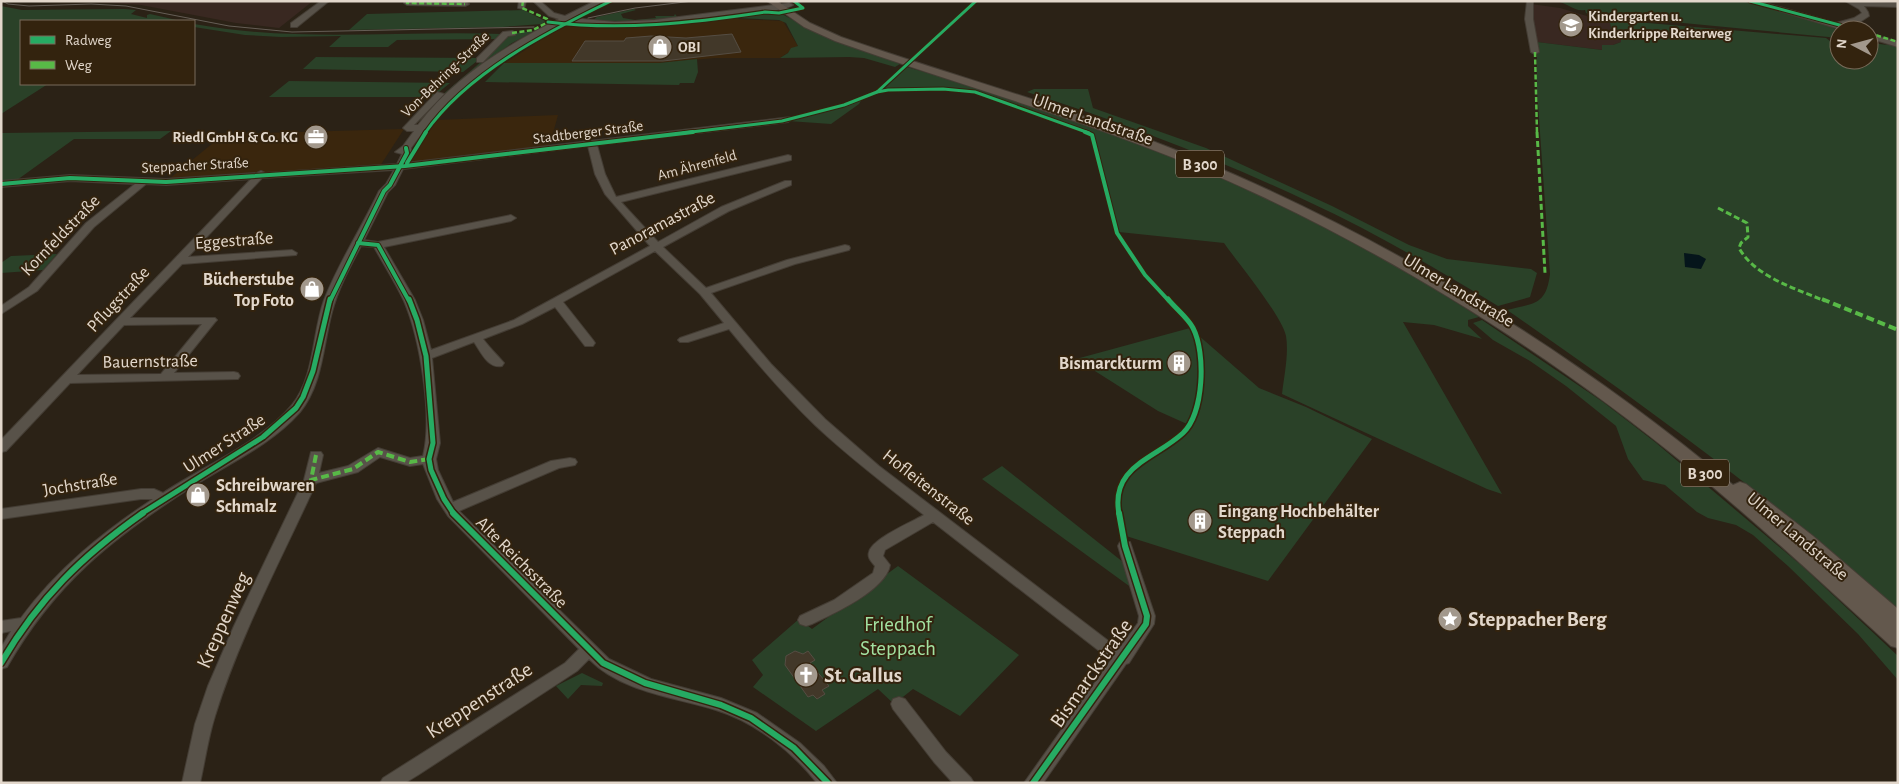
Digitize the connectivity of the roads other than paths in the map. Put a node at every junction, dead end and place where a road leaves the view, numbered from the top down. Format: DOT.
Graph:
graph roads {
  1 [pos="326,1"];
  2 [pos="409,1"];
  3 [pos="536,1"];
  4 [pos="601,1"];
  5 [pos="765,1"];
  6 [pos="1530,1"];
  7 [pos="1750,1"];
  8 [pos="1848,1"];
  9 [pos="781,3"];
  10 [pos="465,4"];
  11 [pos="1857,4"];
  12 [pos="1896,6"];
  13 [pos="747,11"];
  14 [pos="566,18"];
  15 [pos="1853,20"];
  16 [pos="1829,23"];
  17 [pos="294,25"];
  18 [pos="512,33"];
  19 [pos="1879,39"];
  20 [pos="1898,44"];
  21 [pos="1536,52"];
  22 [pos="910,61"];
  23 [pos="788,119"];
  24 [pos="420,128"];
  25 [pos="592,144"];
  26 [pos="788,158"];
  27 [pos="395,167"];
  28 [pos="261,174"];
  29 [pos="143,182"];
  30 [pos="788,183"];
  31 [pos="1,184"];
  32 [pos="614,201"];
  33 [pos="511,218"];
  34 [pos="358,243"];
  35 [pos="378,246"];
  36 [pos="656,246"];
  37 [pos="845,248"];
  38 [pos="292,253"];
  39 [pos="178,261"];
  40 [pos="704,292"];
  41 [pos="556,302"];
  42 [pos="1478,304"];
  43 [pos="1,311"];
  44 [pos="121,322"];
  45 [pos="1505,322"];
  46 [pos="732,324"];
  47 [pos="477,338"];
  48 [pos="684,340"];
  49 [pos="589,343"];
  50 [pos="426,356"];
  51 [pos="498,363"];
  52 [pos="234,376"];
  53 [pos="164,378"];
  54 [pos="67,379"];
  55 [pos="1,448"];
  56 [pos="316,455"];
  57 [pos="430,459"];
  58 [pos="570,462"];
  59 [pos="311,480"];
  60 [pos="163,498"];
  61 [pos="450,509"];
  62 [pos="1,514"];
  63 [pos="934,514"];
  64 [pos="1125,546"];
  65 [pos="806,620"];
  66 [pos="1898,621"];
  67 [pos="25,623"];
  68 [pos="1,627"];
  69 [pos="1898,640"];
  70 [pos="589,650"];
  71 [pos="1123,659"];
  72 [pos="1,663"];
  73 [pos="899,704"];
  74 [pos="191,783"];
  75 [pos="389,783"];
  76 [pos="828,783"];
  77 [pos="965,783"];
  78 [pos="1033,783"];
  1 -- 17 [label="street"];
  2 -- 10 [label="street"];
  3 -- 14 [label="street"];
  4 -- 14 [label="street"];
  5 -- 13 [label="street"];
  6 -- 21 [label="street"];
  7 -- 16 [label="street"];
  8 -- 11 [label="street"];
  9 -- 13 [label="street"];
  9 -- 22 [label="main road, B 300"];
  11 -- 12 [label="street"];
  11 -- 15 [label="street"];
  13 -- 14 [label="street"];
  14 -- 24 [label="street"];
  18 -- 24 [label="street, Von-Behring-Straße"];
  19 -- 20 [label="street"];
  22 -- 42 [label="main road, B 300"];
  22 -- 42 [label="main road, Ulmer Landstraße / B 300"];
  23 -- 25 [label="street, Stadtberger Straße"];
  24 -- 27 [label="street, Ulmer Straße"];
  25 -- 27 [label="street, Stadtberger Straße"];
  25 -- 32 [label="street, Hofleitenstraße"];
  26 -- 32 [label="street, Am Ährenfeld"];
  27 -- 28 [label="street, Steppacher Straße"];
  27 -- 34 [label="street, Ulmer Straße"];
  28 -- 29 [label="street, Steppacher Straße"];
  28 -- 39 [label="street, Pflugstraße"];
  29 -- 31 [label="street, Steppacher Straße"];
  29 -- 43 [label="street, Kornfeldstraße"];
  30 -- 36 [label="street, Panoramastraße"];
  32 -- 36 [label="street, Hofleitenstraße"];
  33 -- 35 [label="street"];
  34 -- 35 [label="street"];
  34 -- 60 [label="street, Ulmer Straße"];
  35 -- 50 [label="street, Alte Reichsstraße"];
  36 -- 40 [label="street, Hofleitenstraße"];
  36 -- 41 [label="street, Panoramastraße"];
  37 -- 40 [label="street"];
  38 -- 39 [label="street, Eggestraße"];
  39 -- 44 [label="street, Pflugstraße"];
  40 -- 46 [label="street, Hofleitenstraße"];
  41 -- 47 [label="street, Panoramastraße"];
  41 -- 49 [label="street"];
  42 -- 45 [label="main road, B 300"];
  44 -- 53 [label="street"];
  44 -- 54 [label="street, Pflugstraße"];
  45 -- 66 [label="main road, Ulmer Landstraße / B 300"];
  45 -- 69 [label="main road, B 300"];
  46 -- 48 [label="street"];
  46 -- 63 [label="street, Hofleitenstraße"];
  47 -- 50 [label="street, Panoramastraße"];
  47 -- 51 [label="street"];
  50 -- 57 [label="street, Alte Reichsstraße"];
  52 -- 53 [label="street, Bauernstraße"];
  53 -- 54 [label="street, Bauernstraße"];
  54 -- 55 [label="street, Pflugstraße"];
  56 -- 59 [label="street, Kreppenweg"];
  57 -- 59 [label="street"];
  57 -- 61 [label="street, Alte Reichsstraße"];
  58 -- 61 [label="street, Alte Reichsstraße"];
  59 -- 74 [label="street, Kreppenweg"];
  60 -- 62 [label="street, Jochstraße"];
  60 -- 67 [label="street, Ulmer Straße"];
  61 -- 70 [label="street, Alte Reichsstraße"];
  63 -- 65 [label="street"];
  63 -- 71 [label="street, Hofleitenstraße"];
  64 -- 71 [label="street, Bismarckstraße"];
  67 -- 68 [label="street"];
  67 -- 72 [label="street, Ulmer Straße"];
  70 -- 75 [label="street, Kreppenstraße"];
  70 -- 76 [label="street, Alte Reichsstraße"];
  71 -- 78 [label="street, Bismarckstraße"];
  73 -- 77 [label="street"];
}
